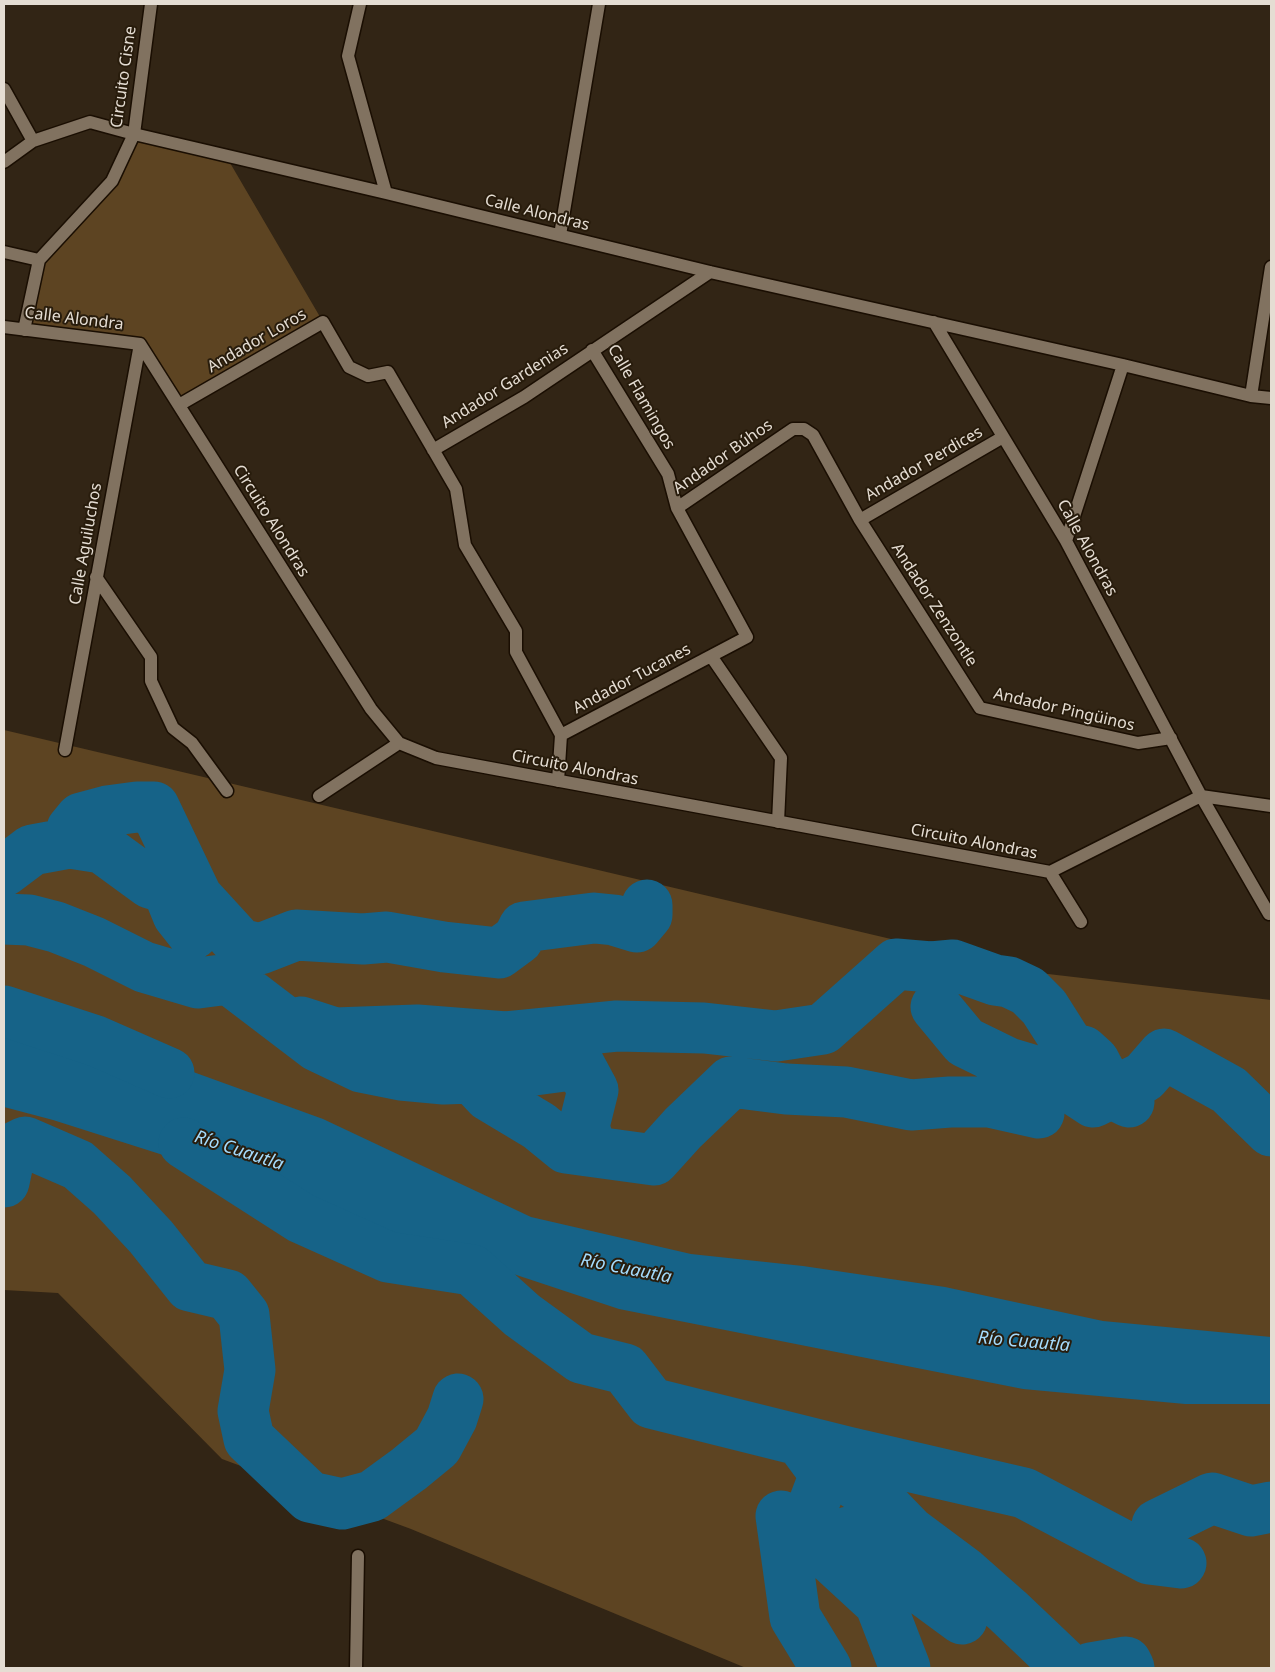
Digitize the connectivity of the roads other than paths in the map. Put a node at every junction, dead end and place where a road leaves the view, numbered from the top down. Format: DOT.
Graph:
graph roads {
  1 [pos="151,4"];
  2 [pos="360,4"];
  3 [pos="599,4"];
  4 [pos="4,89"];
  5 [pos="134,134"];
  6 [pos="33,141"];
  7 [pos="4,162"];
  8 [pos="386,193"];
  9 [pos="560,235"];
  10 [pos="4,252"];
  11 [pos="39,260"];
  12 [pos="1271,268"];
  13 [pos="710,272"];
  14 [pos="934,322"];
  15 [pos="4,327"];
  16 [pos="24,330"];
  17 [pos="140,344"];
  18 [pos="592,350"];
  19 [pos="1123,365"];
  20 [pos="1251,396"];
  21 [pos="1271,398"];
  22 [pos="179,405"];
  23 [pos="1003,436"];
  24 [pos="434,450"];
  25 [pos="677,508"];
  26 [pos="860,520"];
  27 [pos="1066,541"];
  28 [pos="96,577"];
  29 [pos="711,656"];
  30 [pos="980,708"];
  31 [pos="562,735"];
  32 [pos="1171,738"];
  33 [pos="399,743"];
  34 [pos="65,750"];
  35 [pos="558,781"];
  36 [pos="228,791"];
  37 [pos="319,796"];
  38 [pos="1201,796"];
  39 [pos="1271,806"];
  40 [pos="778,822"];
  41 [pos="1050,872"];
  42 [pos="1269,914"];
  43 [pos="1081,922"];
  44 [pos="358,1556"];
  45 [pos="356,1668"];
  1 -- 5 [label="street, Circuito Cisne"];
  2 -- 8 [label="street"];
  3 -- 9 [label="street"];
  4 -- 6 [label="street"];
  5 -- 6 [label="street, Calle Alondras"];
  5 -- 8 [label="street, Calle Alondras"];
  5 -- 11 [label="street, Circuito Cisne"];
  6 -- 7 [label="street, Calle Alondras"];
  8 -- 9 [label="street, Calle Alondras"];
  9 -- 13 [label="street, Calle Alondras"];
  10 -- 11 [label="street"];
  11 -- 16 [label="street"];
  12 -- 20 [label="street"];
  13 -- 14 [label="street, Calle Alondras"];
  13 -- 18 [label="street, Calle Flamingos"];
  14 -- 19 [label="street, Calle Alondras"];
  14 -- 23 [label="street, Calle Alondras"];
  15 -- 16 [label="street, Calle Alondra"];
  16 -- 17 [label="street, Calle Alondra"];
  17 -- 22 [label="street, Circuito Alondras"];
  17 -- 28 [label="street, Calle Aguiluchos"];
  18 -- 24 [label="street, Andador Gardenias"];
  18 -- 25 [label="street, Calle Flamingos"];
  19 -- 20 [label="street, Calle Alondras"];
  19 -- 27 [label="street"];
  20 -- 21 [label="street, Calle Alondras"];
  22 -- 24 [label="street, Andador Loros"];
  22 -- 33 [label="street, Circuito Alondras"];
  23 -- 26 [label="street, Andador Perdices"];
  23 -- 27 [label="street, Calle Alondras"];
  24 -- 31 [label="street"];
  25 -- 26 [label="street, Andador Búhos"];
  25 -- 29 [label="street, Andador Búhos"];
  26 -- 30 [label="street, Andador Zenzontle"];
  27 -- 32 [label="street, Calle Alondras"];
  28 -- 34 [label="street, Calle Aguiluchos"];
  28 -- 36 [label="street"];
  29 -- 31 [label="street, Andador Tucanes"];
  29 -- 40 [label="street, Andador Tucanes"];
  30 -- 32 [label="street, Andador Pingüinos"];
  31 -- 35 [label="street"];
  32 -- 38 [label="street, Calle Alondras"];
  33 -- 35 [label="street, Circuito Alondras"];
  33 -- 37 [label="street"];
  35 -- 40 [label="street, Circuito Alondras"];
  38 -- 39 [label="street"];
  38 -- 41 [label="street, Circuito Alondras"];
  38 -- 42 [label="street, Calle Alondras"];
  40 -- 41 [label="street, Circuito Alondras"];
  41 -- 43 [label="street"];
  44 -- 45 [label="street"];
}
